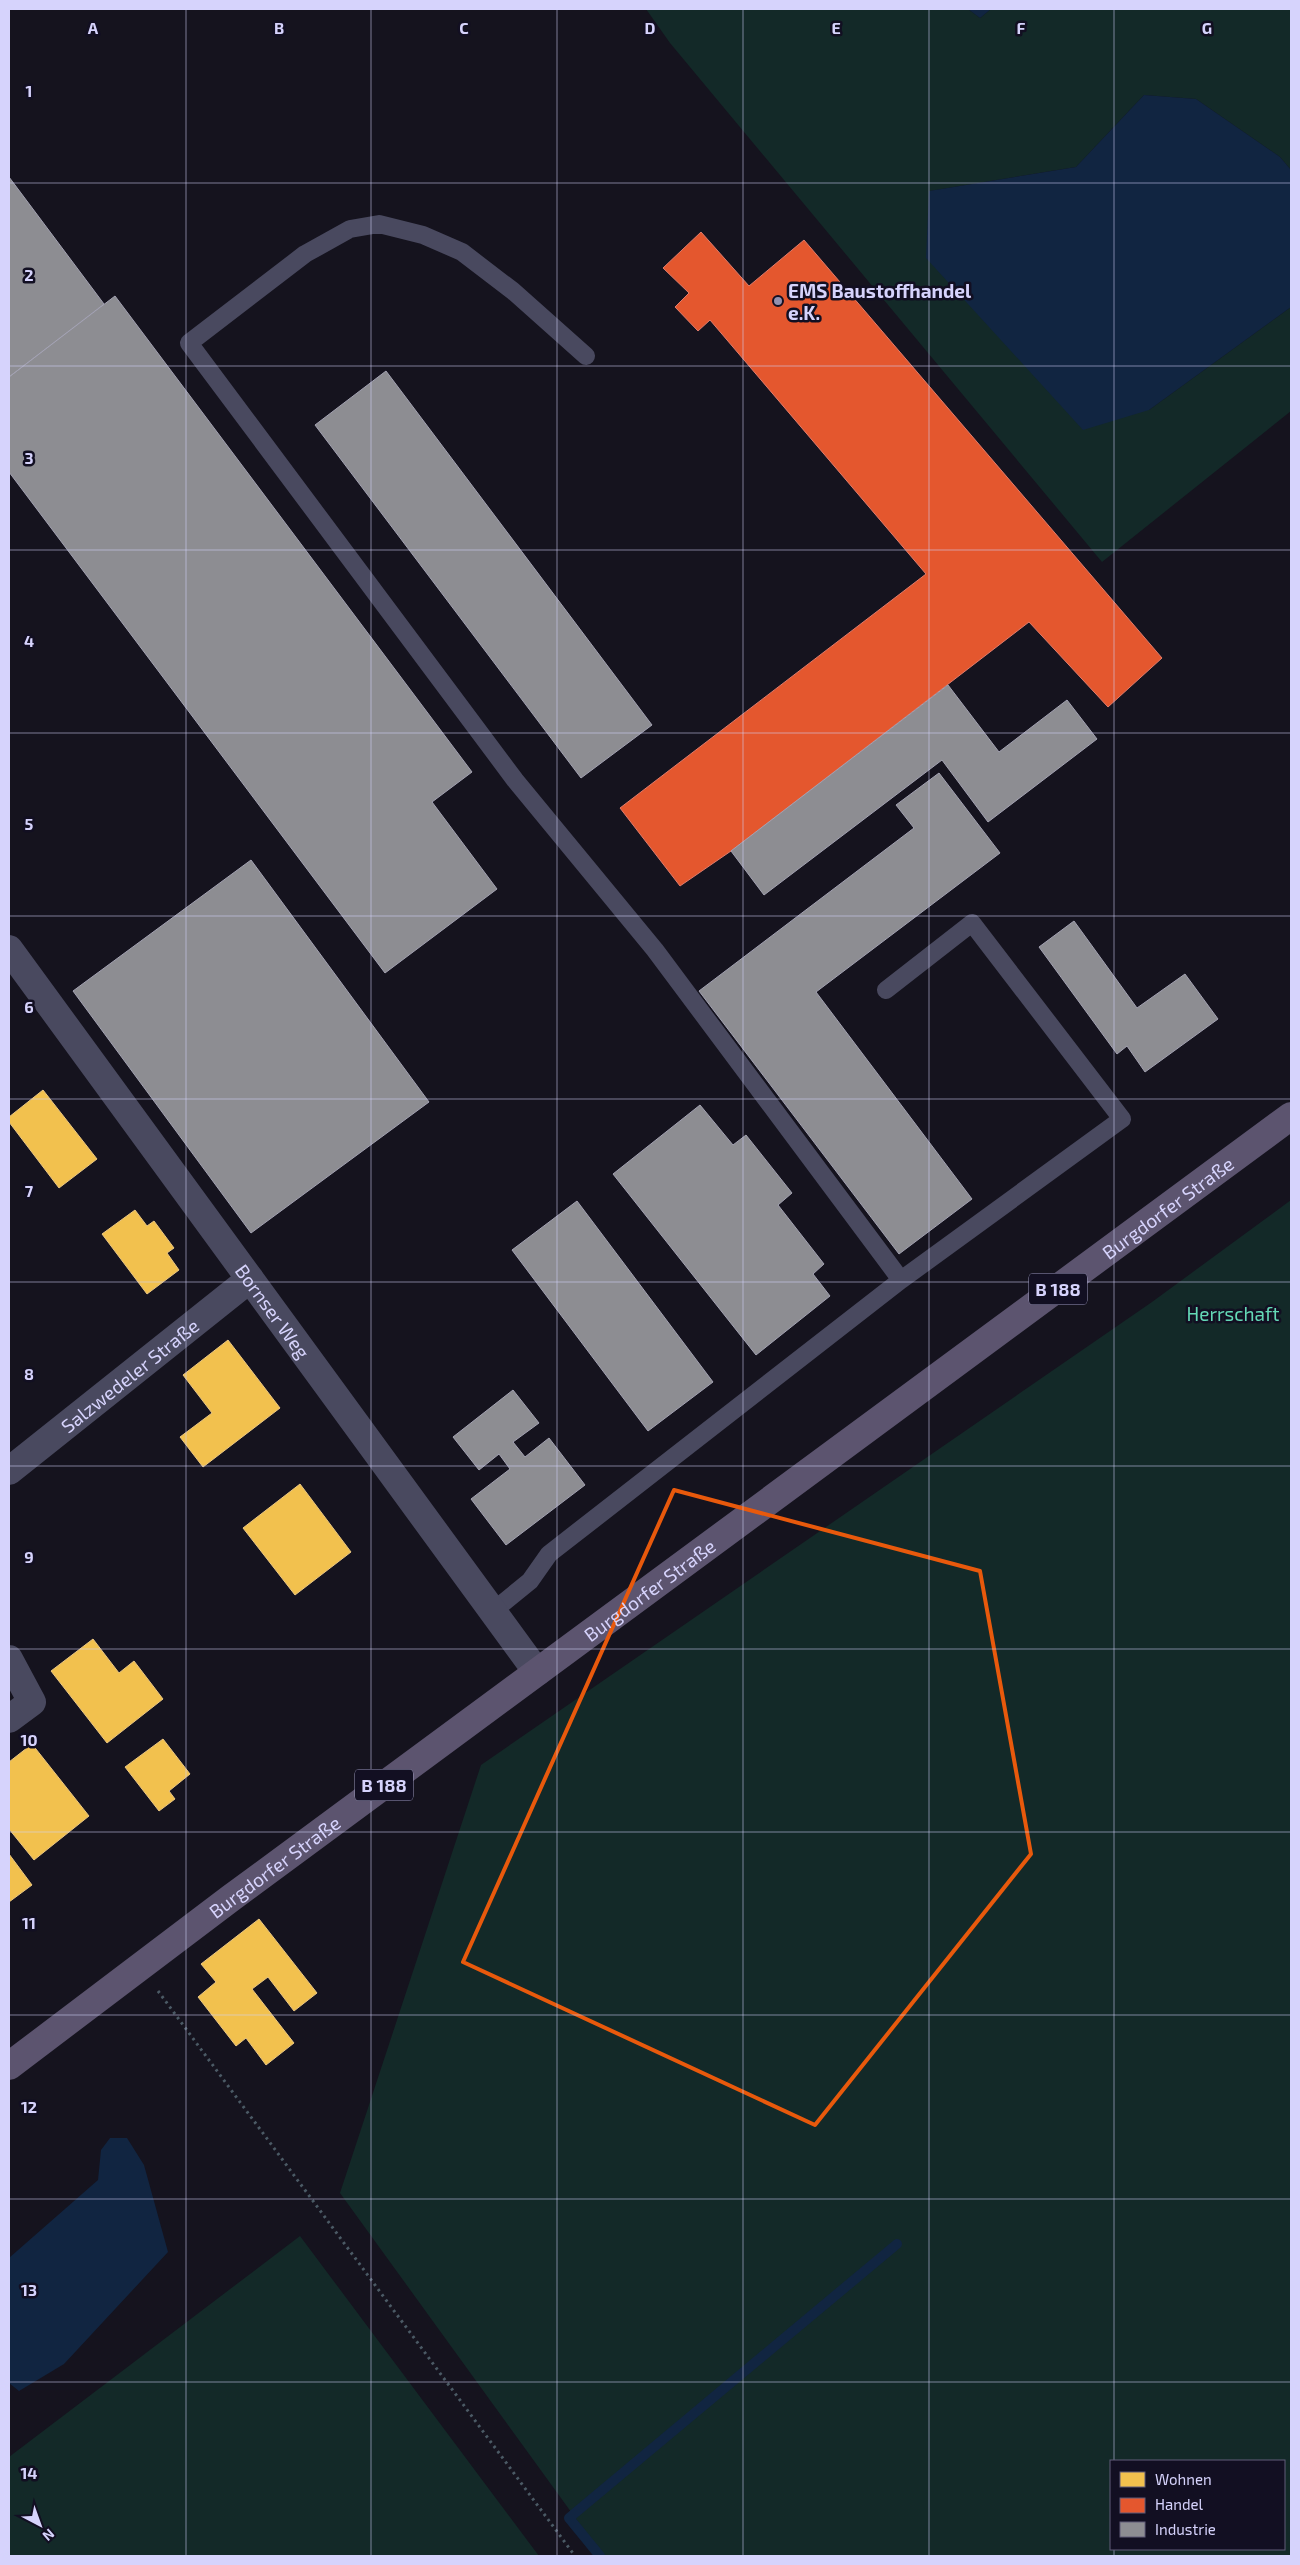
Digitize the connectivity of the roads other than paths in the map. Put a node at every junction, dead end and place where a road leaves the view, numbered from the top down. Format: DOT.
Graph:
graph roads {
  1 [pos="586,356"];
  2 [pos="9,949"];
  3 [pos="886,990"];
  4 [pos="1291,1116"];
  5 [pos="250,1279"];
  6 [pos="901,1280"];
  7 [pos="9,1471"];
  8 [pos="492,1612"];
  9 [pos="9,1659"];
  10 [pos="537,1672"];
  11 [pos="9,1719"];
  12 [pos="9,2066"];
  1 -- 6 [label="lane"];
  2 -- 5 [label="street, Bornser Weg"];
  3 -- 6 [label="lane"];
  4 -- 10 [label="main road, Burgdorfer Straße / B 188"];
  5 -- 7 [label="street, Salzwedeler Straße"];
  5 -- 8 [label="street, Bornser Weg"];
  6 -- 8 [label="lane"];
  8 -- 10 [label="street, Bornser Weg"];
  9 -- 11 [label="street"];
  10 -- 12 [label="main road, Burgdorfer Straße / B 188"];
}
